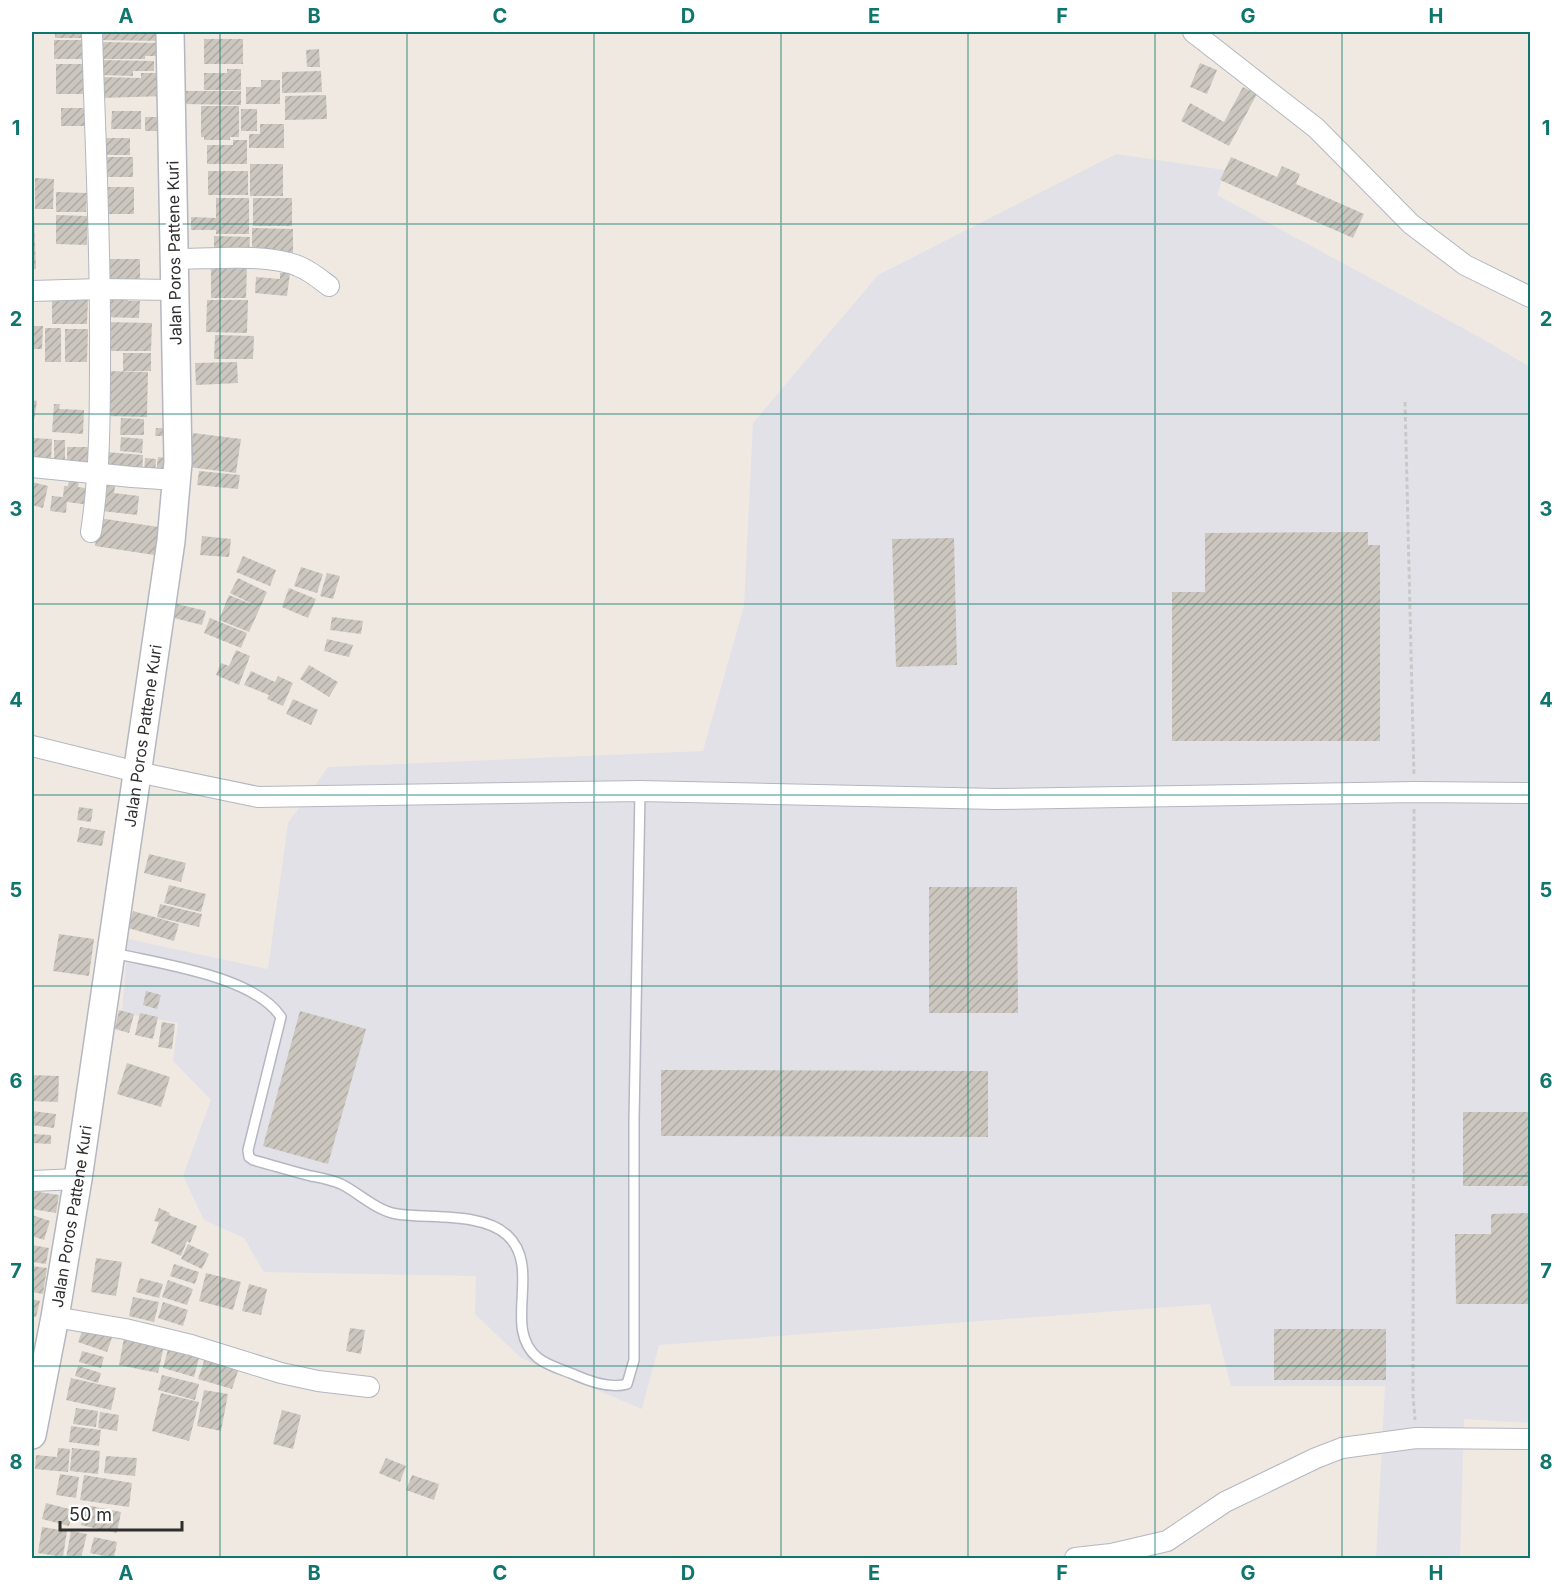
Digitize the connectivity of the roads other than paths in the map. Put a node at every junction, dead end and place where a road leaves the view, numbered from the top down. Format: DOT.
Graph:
graph roads {
  1 [pos="92,32"];
  2 [pos="170,32"];
  3 [pos="1193,32"];
  4 [pos="174,259"];
  5 [pos="329,286"];
  6 [pos="101,289"];
  7 [pos="175,290"];
  8 [pos="32,291"];
  9 [pos="1530,297"];
  10 [pos="32,467"];
  11 [pos="97,473"];
  12 [pos="176,480"];
  13 [pos="91,532"];
  14 [pos="32,746"];
  15 [pos="137,772"];
  16 [pos="640,790"];
  17 [pos="1530,793"];
  18 [pos="112,953"];
  19 [pos="78,1179"];
  20 [pos="32,1181"];
  21 [pos="55,1317"];
  22 [pos="369,1387"];
  23 [pos="32,1423"];
  24 [pos="1530,1439"];
  25 [pos="1076,1558"];
  1 -- 6 [label="street"];
  2 -- 4 [label="street, Jalan Poros Pattene Kuri"];
  3 -- 9 [label="street"];
  4 -- 5 [label="street"];
  4 -- 7 [label="street, Jalan Poros Pattene Kuri"];
  6 -- 7 [label="street"];
  6 -- 8 [label="street"];
  6 -- 11 [label="street"];
  7 -- 12 [label="street, Jalan Poros Pattene Kuri"];
  10 -- 11 [label="street"];
  11 -- 12 [label="street"];
  11 -- 13 [label="street"];
  12 -- 15 [label="street, Jalan Poros Pattene Kuri"];
  14 -- 15 [label="street"];
  15 -- 16 [label="street"];
  15 -- 18 [label="street, Jalan Poros Pattene Kuri"];
  16 -- 17 [label="street"];
  16 -- 18 [label="lane"];
  18 -- 19 [label="street, Jalan Poros Pattene Kuri"];
  19 -- 20 [label="street"];
  19 -- 21 [label="street, Jalan Poros Pattene Kuri"];
  21 -- 22 [label="street"];
  21 -- 23 [label="street, Jalan Poros Pattene Kuri"];
  24 -- 25 [label="street"];
}
